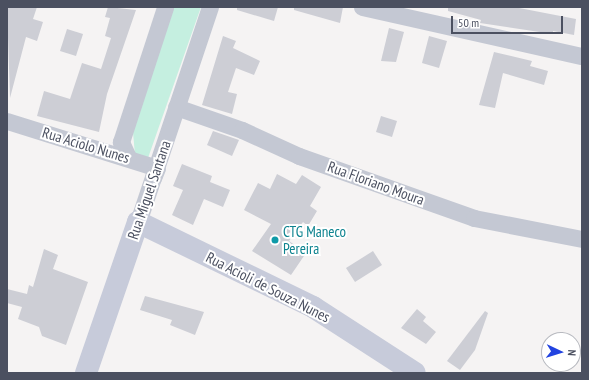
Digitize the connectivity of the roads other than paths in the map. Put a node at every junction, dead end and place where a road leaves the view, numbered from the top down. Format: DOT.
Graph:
graph roads {
  1 [pos="165,7"];
  2 [pos="210,7"];
  3 [pos="362,7"];
  4 [pos="582,56"];
  5 [pos="176,107"];
  6 [pos="7,121"];
  7 [pos="128,157"];
  8 [pos="138,222"];
  9 [pos="582,239"];
  10 [pos="86,373"];
  11 [pos="415,373"];
  1 -- 7 [label="street, Rua Miguel Santana"];
  2 -- 5 [label="street, Rua Miguel Santana"];
  3 -- 4 [label="street"];
  5 -- 8 [label="street, Rua Miguel Santana"];
  5 -- 9 [label="street, Rua Floriano Moura"];
  6 -- 7 [label="street, Rua Aciolo Nunes"];
  7 -- 8 [label="street, Rua Aciolo Nunes"];
  8 -- 10 [label="street, Rua Miguel Santana"];
  8 -- 11 [label="street, Rua Acioli de Souza Nunes"];
}
